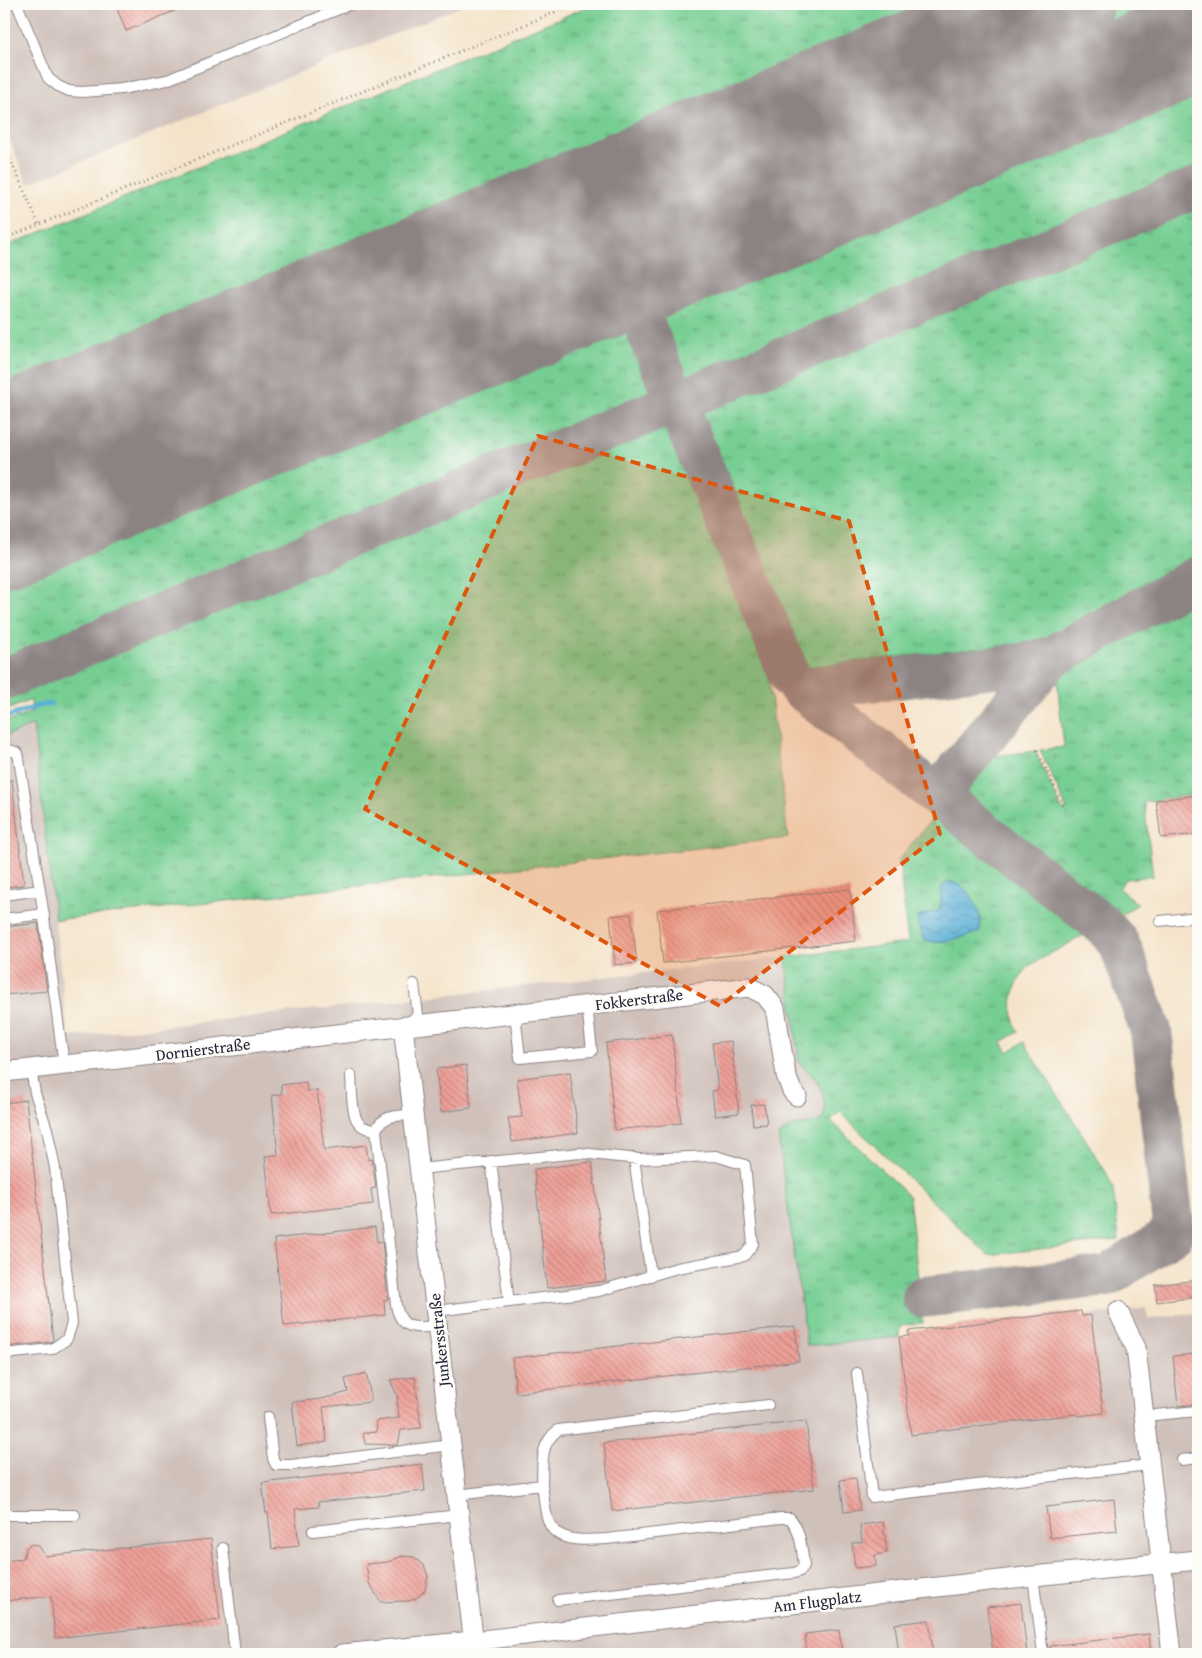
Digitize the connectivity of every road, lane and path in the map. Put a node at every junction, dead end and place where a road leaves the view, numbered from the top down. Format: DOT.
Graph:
graph roads {
  1 [pos="17,4"];
  2 [pos="352,4"];
  3 [pos="575,4"];
  4 [pos="4,145"];
  5 [pos="39,225"];
  6 [pos="4,239"];
  7 [pos="4,748"];
  8 [pos="1037,750"];
  9 [pos="1065,810"];
  10 [pos="40,890"];
  11 [pos="4,895"];
  12 [pos="44,914"];
  13 [pos="1198,916"];
  14 [pos="4,919"];
  15 [pos="1160,921"];
  16 [pos="414,984"];
  17 [pos="587,1005"];
  18 [pos="515,1013"];
  19 [pos="403,1026"];
  20 [pos="64,1065"];
  21 [pos="31,1069"];
  22 [pos="4,1072"];
  23 [pos="351,1074"];
  24 [pos="797,1096"];
  25 [pos="413,1114"];
  26 [pos="376,1130"];
  27 [pos="634,1158"];
  28 [pos="490,1162"];
  29 [pos="420,1169"];
  30 [pos="651,1276"];
  31 [pos="509,1302"];
  32 [pos="1118,1311"];
  33 [pos="436,1318"];
  34 [pos="4,1354"];
  35 [pos="857,1373"];
  36 [pos="768,1405"];
  37 [pos="1198,1411"];
  38 [pos="1144,1416"];
  39 [pos="268,1417"];
  40 [pos="451,1445"];
  41 [pos="1198,1458"];
  42 [pos="1182,1460"];
  43 [pos="1149,1465"];
  44 [pos="542,1485"];
  45 [pos="456,1495"];
  46 [pos="4,1514"];
  47 [pos="75,1515"];
  48 [pos="459,1515"];
  49 [pos="313,1531"];
  50 [pos="223,1548"];
  51 [pos="1198,1560"];
  52 [pos="1162,1564"];
  53 [pos="1033,1576"];
  54 [pos="558,1600"];
  55 [pos="474,1647"];
  56 [pos="235,1654"];
  57 [pos="342,1654"];
  58 [pos="1042,1654"];
  59 [pos="1172,1654"];
  1 -- 2 [label="lane"];
  3 -- 5 [label="path"];
  4 -- 5 [label="path"];
  5 -- 6 [label="path"];
  7 -- 10 [label="lane"];
  8 -- 9 [label="path"];
  10 -- 11 [label="lane"];
  10 -- 12 [label="lane"];
  12 -- 14 [label="lane"];
  12 -- 20 [label="lane"];
  13 -- 15 [label="lane"];
  16 -- 19 [label="lane"];
  17 -- 18 [label="street, Fokkerstraße"];
  17 -- 18 [label="lane"];
  17 -- 24 [label="street, Fokkerstraße"];
  18 -- 19 [label="street, Fokkerstraße"];
  19 -- 20 [label="street, Dornierstraße"];
  19 -- 25 [label="street, Junkersstraße"];
  20 -- 21 [label="street, Dornierstraße"];
  21 -- 22 [label="street, Dornierstraße"];
  21 -- 34 [label="lane"];
  23 -- 26 [label="lane"];
  25 -- 26 [label="lane"];
  25 -- 29 [label="street, Junkersstraße"];
  26 -- 33 [label="lane"];
  27 -- 28 [label="lane"];
  27 -- 30 [label="lane"];
  27 -- 30 [label="lane"];
  28 -- 29 [label="lane"];
  28 -- 31 [label="lane"];
  29 -- 33 [label="street, Junkersstraße"];
  30 -- 31 [label="lane"];
  31 -- 33 [label="lane"];
  32 -- 38 [label="street"];
  33 -- 40 [label="street, Junkersstraße"];
  35 -- 43 [label="lane"];
  36 -- 44 [label="lane"];
  37 -- 38 [label="lane"];
  38 -- 43 [label="street"];
  39 -- 40 [label="lane"];
  40 -- 45 [label="street, Junkersstraße"];
  41 -- 42 [label="lane"];
  43 -- 52 [label="street"];
  44 -- 45 [label="lane"];
  44 -- 54 [label="lane"];
  45 -- 48 [label="street, Junkersstraße"];
  46 -- 47 [label="lane"];
  48 -- 49 [label="lane"];
  48 -- 55 [label="street, Junkersstraße"];
  50 -- 56 [label="lane"];
  51 -- 52 [label="street, Am Flugplatz"];
  52 -- 53 [label="street, Am Flugplatz"];
  52 -- 59 [label="street"];
  53 -- 55 [label="street, Am Flugplatz"];
  53 -- 58 [label="lane"];
  55 -- 57 [label="street, Am Flugplatz"];
}
